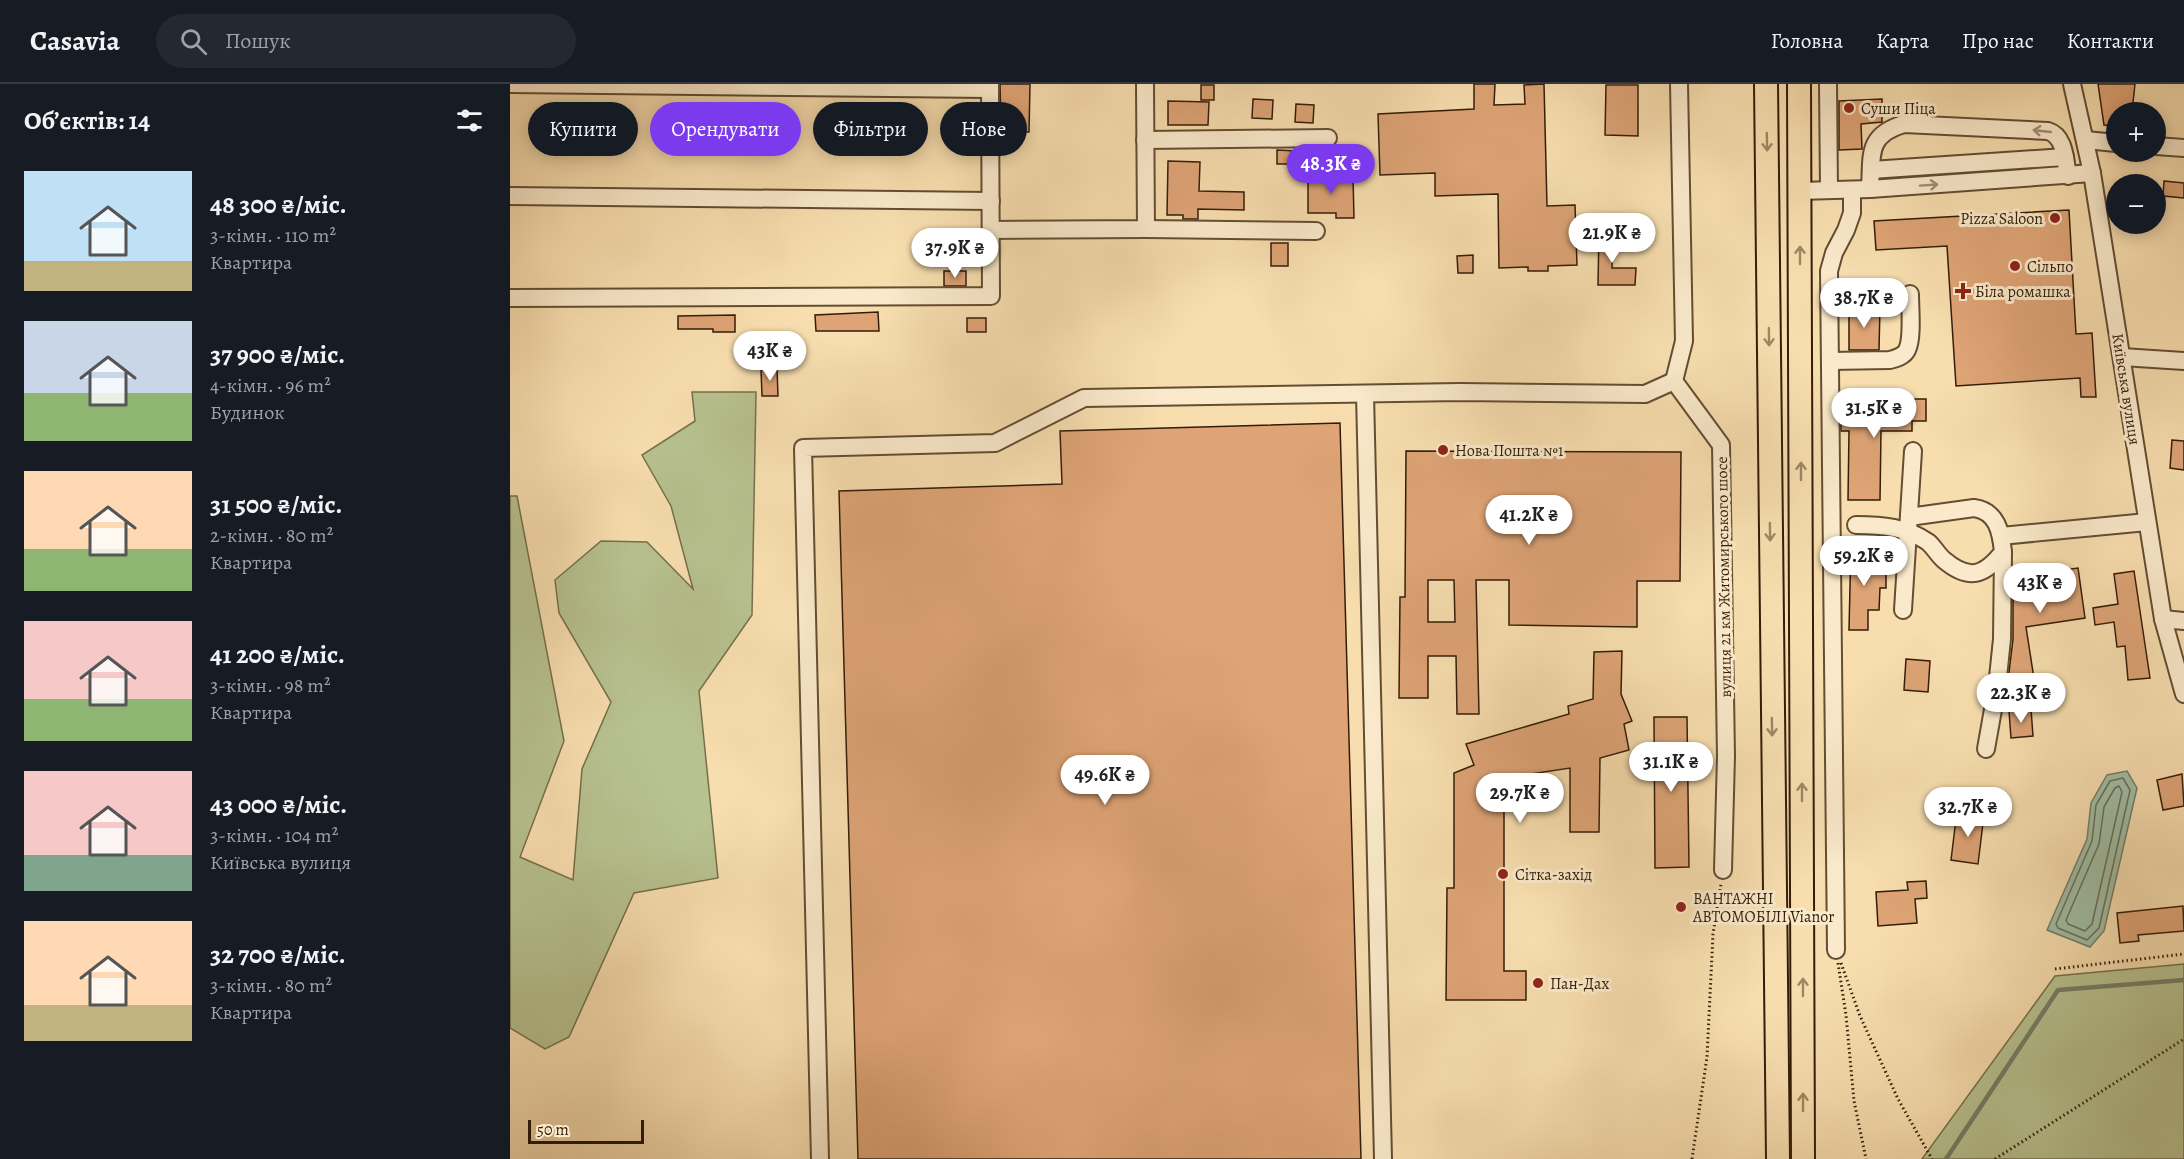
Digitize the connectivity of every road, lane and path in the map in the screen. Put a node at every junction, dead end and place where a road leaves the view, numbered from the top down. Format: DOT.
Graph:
graph roads {
  1 [pos="510,84"];
  2 [pos="1145,84"];
  3 [pos="1679,84"];
  4 [pos="1766,84"];
  5 [pos="1799,84"];
  6 [pos="1827,84"];
  7 [pos="2073,84"];
  8 [pos="990,86"];
  9 [pos="1328,138"];
  10 [pos="1145,140"];
  11 [pos="2086,140"];
  12 [pos="2106,142"];
  13 [pos="2166,147"];
  14 [pos="2184,148"];
  15 [pos="2065,157"];
  16 [pos="1872,170"];
  17 [pos="2092,173"];
  18 [pos="2068,176"];
  19 [pos="1870,189"];
  20 [pos="1829,190"];
  21 [pos="1852,190"];
  22 [pos="1799,191"];
  23 [pos="510,196"];
  24 [pos="990,201"];
  25 [pos="1146,229"];
  26 [pos="991,230"];
  27 [pos="1316,231"];
  28 [pos="1910,294"];
  29 [pos="510,298"];
  30 [pos="2122,357"];
  31 [pos="1830,361"];
  32 [pos="2184,361"];
  33 [pos="1674,381"];
  34 [pos="1365,394"];
  35 [pos="1913,451"];
  36 [pos="2147,522"];
  37 [pos="1856,525"];
  38 [pos="1908,525"];
  39 [pos="2002,544"];
  40 [pos="1903,610"];
  41 [pos="2163,620"];
  42 [pos="2184,621"];
  43 [pos="2184,694"];
  44 [pos="1986,749"];
  45 [pos="1723,870"];
  46 [pos="1836,950"];
  47 [pos="2184,954"];
  48 [pos="2055,969"];
  49 [pos="2184,1039"];
  50 [pos="820,1159"];
  51 [pos="1383,1159"];
  52 [pos="1692,1159"];
  53 [pos="1778,1159"];
  54 [pos="1803,1159"];
  55 [pos="1866,1159"];
  56 [pos="1932,1159"];
  57 [pos="1995,1159"];
  1 -- 8 [label="street"];
  2 -- 10 [label="street"];
  3 -- 33 [label="street"];
  4 -- 53 [label="highway, one-way"];
  5 -- 22 [label="highway"];
  6 -- 20 [label="street"];
  7 -- 11 [label="street, Київська вулиця"];
  8 -- 24 [label="street"];
  9 -- 10 [label="street"];
  10 -- 25 [label="street"];
  11 -- 12 [label="street"];
  11 -- 17 [label="street, Київська вулиця"];
  13 -- 14 [label="street"];
  15 -- 16 [label="street"];
  15 -- 16 [label="street, one-way"];
  15 -- 18 [label="street"];
  16 -- 19 [label="street"];
  17 -- 18 [label="street"];
  17 -- 30 [label="street, Київська вулиця"];
  19 -- 18 [label="street, one-way"];
  19 -- 21 [label="street"];
  20 -- 21 [label="street"];
  20 -- 22 [label="street"];
  21 -- 31 [label="street"];
  54 -- 22 [label="highway, one-way"];
  23 -- 24 [label="street"];
  24 -- 26 [label="street"];
  25 -- 26 [label="street"];
  25 -- 27 [label="street"];
  26 -- 29 [label="street"];
  28 -- 31 [label="street"];
  30 -- 32 [label="street"];
  30 -- 36 [label="street, Київська вулиця"];
  31 -- 46 [label="street"];
  33 -- 34 [label="street"];
  33 -- 45 [label="street, вулиця 21 км Житомирського шосе"];
  34 -- 50 [label="street"];
  34 -- 51 [label="street"];
  35 -- 38 [label="street"];
  36 -- 39 [label="street"];
  36 -- 41 [label="street, Київська вулиця"];
  37 -- 38 [label="street"];
  38 -- 39 [label="street"];
  38 -- 39 [label="street"];
  38 -- 40 [label="street"];
  39 -- 44 [label="street"];
  41 -- 42 [label="street"];
  41 -- 43 [label="street, Київська вулиця"];
  45 -- 52 [label="path"];
  46 -- 55 [label="path"];
  46 -- 56 [label="path"];
  47 -- 48 [label="path"];
  49 -- 57 [label="path"];
}
